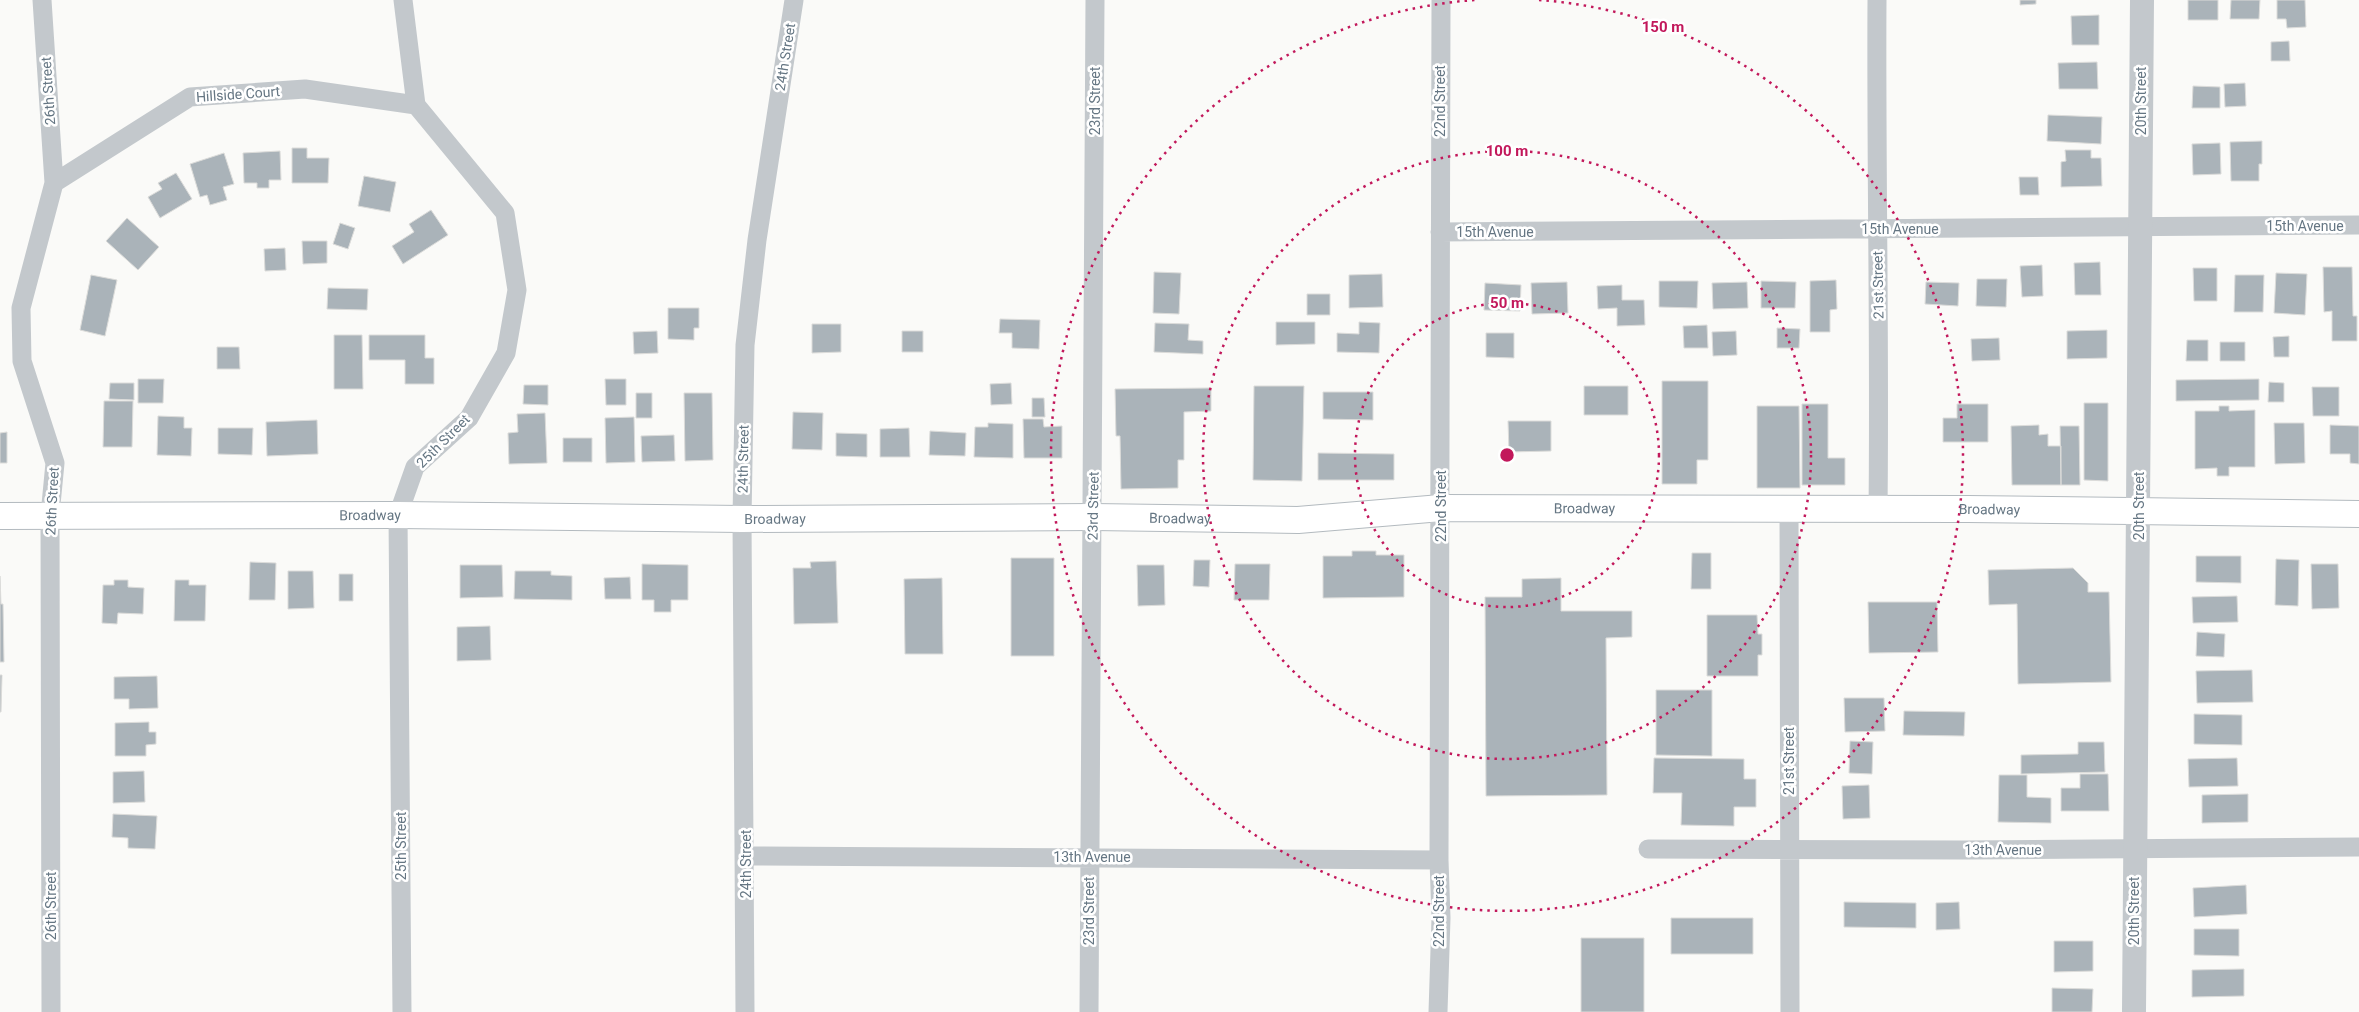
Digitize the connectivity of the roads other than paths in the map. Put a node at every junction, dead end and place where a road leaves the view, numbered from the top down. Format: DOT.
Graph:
graph roads {
  1 [pos="42,0"];
  2 [pos="403,0"];
  3 [pos="794,0"];
  4 [pos="1095,0"];
  5 [pos="1441,0"];
  6 [pos="1877,0"];
  7 [pos="2142,0"];
  8 [pos="416,105"];
  9 [pos="54,183"];
  10 [pos="2359,225"];
  11 [pos="2141,227"];
  12 [pos="1876,229"];
  13 [pos="1440,232"];
  14 [pos="1441,508"];
  15 [pos="1789,510"];
  16 [pos="1878,510"];
  17 [pos="2139,512"];
  18 [pos="2359,514"];
  19 [pos="50,515"];
  20 [pos="398,515"];
  21 [pos="0,516"];
  22 [pos="1093,517"];
  23 [pos="742,519"];
  24 [pos="2359,847"];
  25 [pos="1648,849"];
  26 [pos="2135,850"];
  27 [pos="1789,851"];
  28 [pos="746,856"];
  29 [pos="1090,857"];
  30 [pos="1438,860"];
  31 [pos="51,1012"];
  32 [pos="402,1012"];
  33 [pos="745,1012"];
  34 [pos="1088,1012"];
  35 [pos="1438,1012"];
  36 [pos="1790,1012"];
  37 [pos="2134,1012"];
  1 -- 9 [label="street, 26th Street"];
  2 -- 8 [label="street"];
  3 -- 23 [label="street, 24th Street"];
  4 -- 22 [label="street, 23rd Street"];
  5 -- 13 [label="street, 22nd Street"];
  6 -- 12 [label="street, 21st Street"];
  7 -- 11 [label="street, 20th Street"];
  8 -- 9 [label="street, Hillside Court"];
  8 -- 20 [label="street, 25th Street"];
  9 -- 19 [label="street, 26th Street"];
  10 -- 11 [label="street, 15th Avenue"];
  11 -- 12 [label="street, 15th Avenue"];
  11 -- 17 [label="street, 20th Street"];
  12 -- 13 [label="street, 15th Avenue"];
  12 -- 16 [label="street, 21st Street"];
  13 -- 14 [label="street, 22nd Street"];
  14 -- 15 [label="main road, Broadway"];
  14 -- 22 [label="main road, Broadway"];
  14 -- 30 [label="street, 22nd Street"];
  15 -- 16 [label="main road, Broadway"];
  15 -- 27 [label="street, 21st Street"];
  16 -- 17 [label="main road, Broadway"];
  17 -- 18 [label="main road, Broadway"];
  17 -- 26 [label="street, 20th Street"];
  19 -- 20 [label="main road, Broadway"];
  19 -- 21 [label="main road, Broadway"];
  19 -- 31 [label="street, 26th Street"];
  20 -- 23 [label="main road, Broadway"];
  20 -- 32 [label="street, 25th Street"];
  22 -- 23 [label="main road, Broadway"];
  22 -- 29 [label="street, 23rd Street"];
  23 -- 28 [label="street, 24th Street"];
  24 -- 26 [label="street, 13th Avenue"];
  25 -- 27 [label="street, 13th Avenue"];
  26 -- 27 [label="street, 13th Avenue"];
  26 -- 37 [label="street, 20th Street"];
  27 -- 36 [label="street, 21st Street"];
  28 -- 29 [label="street, 13th Avenue"];
  28 -- 33 [label="street, 24th Street"];
  29 -- 30 [label="street, 13th Avenue"];
  29 -- 34 [label="street, 23rd Street"];
  30 -- 35 [label="street, 22nd Street"];
}
